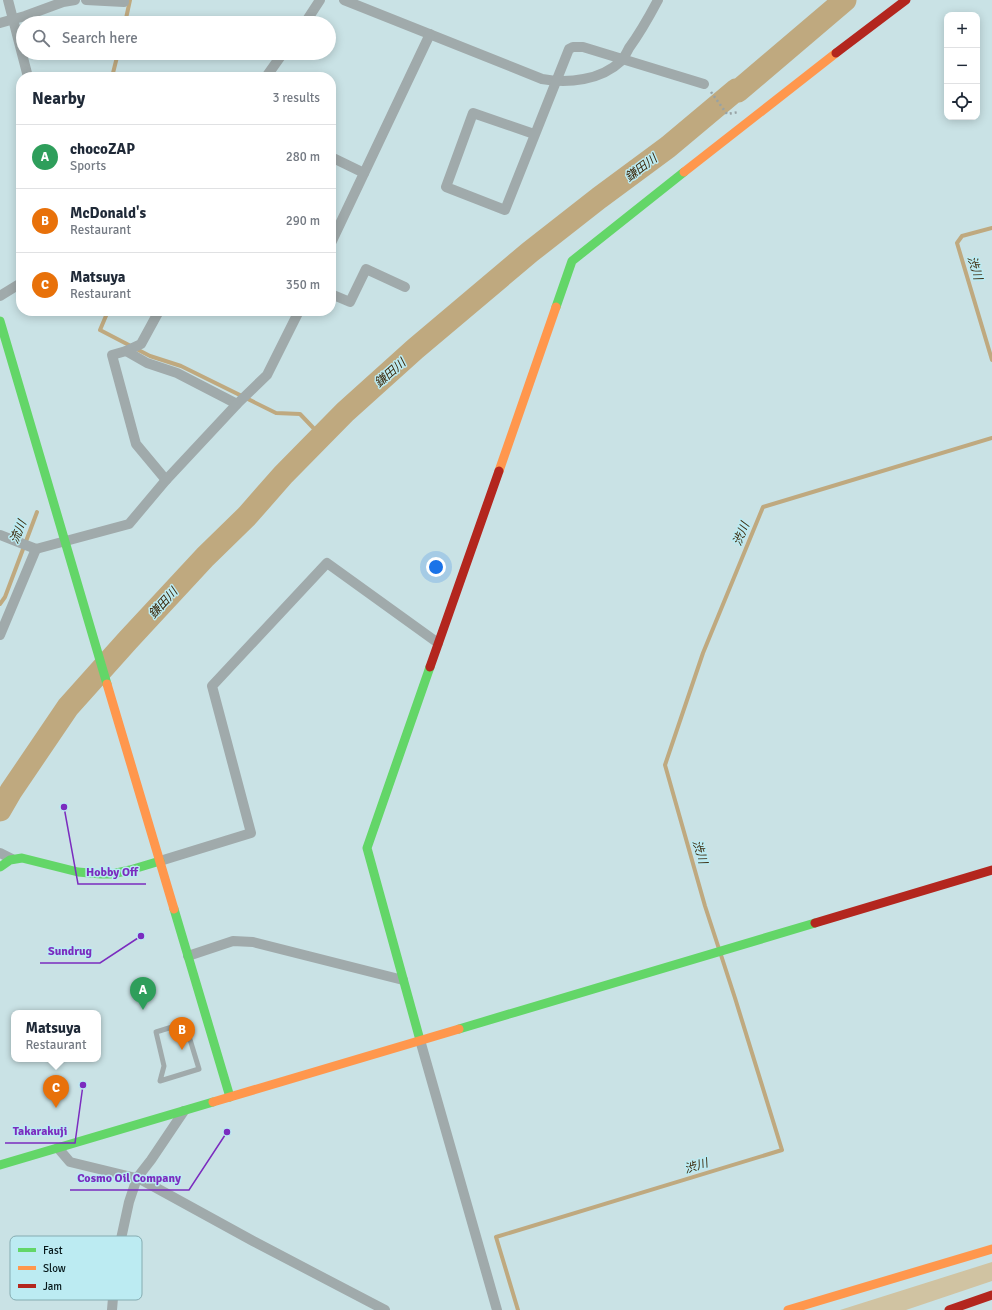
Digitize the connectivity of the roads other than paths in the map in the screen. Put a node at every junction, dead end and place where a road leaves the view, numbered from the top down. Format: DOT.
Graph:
graph roads {
  1 [pos="8,0"];
  2 [pos="75,0"];
  3 [pos="86,0"];
  4 [pos="124,0"];
  5 [pos="320,0"];
  6 [pos="344,0"];
  7 [pos="658,0"];
  8 [pos="906,0"];
  9 [pos="25,16"];
  10 [pos="310,16"];
  11 [pos="16,18"];
  12 [pos="13,19"];
  13 [pos="0,23"];
  14 [pos="16,31"];
  15 [pos="430,34"];
  16 [pos="623,58"];
  17 [pos="24,60"];
  18 [pos="278,60"];
  19 [pos="27,72"];
  20 [pos="270,72"];
  21 [pos="555,81"];
  22 [pos="704,84"];
  23 [pos="534,134"];
  24 [pos="336,159"];
  25 [pos="364,173"];
  26 [pos="336,232"];
  27 [pos="16,286"];
  28 [pos="405,287"];
  29 [pos="0,296"];
  30 [pos="336,296"];
  31 [pos="156,316"];
  32 [pos="296,316"];
  33 [pos="0,321"];
  34 [pos="126,351"];
  35 [pos="237,404"];
  36 [pos="166,480"];
  37 [pos="0,535"];
  38 [pos="66,541"];
  39 [pos="36,549"];
  40 [pos="0,635"];
  41 [pos="438,643"];
  42 [pos="0,853"];
  43 [pos="12,859"];
  44 [pos="160,861"];
  45 [pos="0,867"];
  46 [pos="992,870"];
  47 [pos="188,956"];
  48 [pos="403,980"];
  49 [pos="420,1040"];
  50 [pos="160,1081"];
  51 [pos="230,1097"];
  52 [pos="184,1111"];
  53 [pos="58,1148"];
  54 [pos="1,1164"];
  55 [pos="137,1178"];
  56 [pos="122,1236"];
  57 [pos="992,1249"];
  58 [pos="992,1295"];
  59 [pos="113,1300"];
  60 [pos="368,1306"];
  61 [pos="112,1310"];
  62 [pos="385,1310"];
  63 [pos="497,1310"];
  64 [pos="788,1310"];
  65 [pos="948,1310"];
  1 -- 12 [label="street"];
  2 -- 9 [label="street"];
  3 -- 4 [label="street"];
  5 -- 10 [label="street"];
  6 -- 15 [label="street"];
  7 -- 16 [label="street"];
  8 -- 41 [label="main road"];
  11 -- 12 [label="street"];
  12 -- 13 [label="street"];
  12 -- 14 [label="street"];
  15 -- 21 [label="street"];
  15 -- 25 [label="street"];
  16 -- 21 [label="street"];
  16 -- 21 [label="street"];
  16 -- 22 [label="street"];
  17 -- 19 [label="street"];
  18 -- 20 [label="street"];
  21 -- 23 [label="street"];
  23 -- 23 [label="street"];
  24 -- 25 [label="street"];
  25 -- 26 [label="street"];
  27 -- 29 [label="street"];
  28 -- 30 [label="street"];
  31 -- 34 [label="street"];
  32 -- 35 [label="street"];
  33 -- 38 [label="main road"];
  34 -- 35 [label="street"];
  34 -- 36 [label="street"];
  35 -- 36 [label="street"];
  36 -- 38 [label="street"];
  37 -- 39 [label="street"];
  38 -- 39 [label="street"];
  38 -- 44 [label="main road"];
  39 -- 40 [label="street"];
  41 -- 44 [label="street"];
  41 -- 48 [label="main road"];
  42 -- 43 [label="street"];
  43 -- 44 [label="main road"];
  43 -- 45 [label="main road"];
  44 -- 47 [label="main road"];
  46 -- 49 [label="main road"];
  47 -- 48 [label="street"];
  47 -- 51 [label="main road"];
  48 -- 49 [label="main road"];
  49 -- 51 [label="main road"];
  49 -- 63 [label="street"];
  50 -- 50 [label="lane"];
  51 -- 52 [label="main road"];
  52 -- 53 [label="main road"];
  52 -- 55 [label="street"];
  53 -- 54 [label="main road"];
  53 -- 55 [label="street"];
  55 -- 56 [label="street"];
  55 -- 60 [label="street"];
  57 -- 64 [label="main road"];
  58 -- 65 [label="main road"];
  59 -- 61 [label="street"];
  60 -- 62 [label="street"];
}
